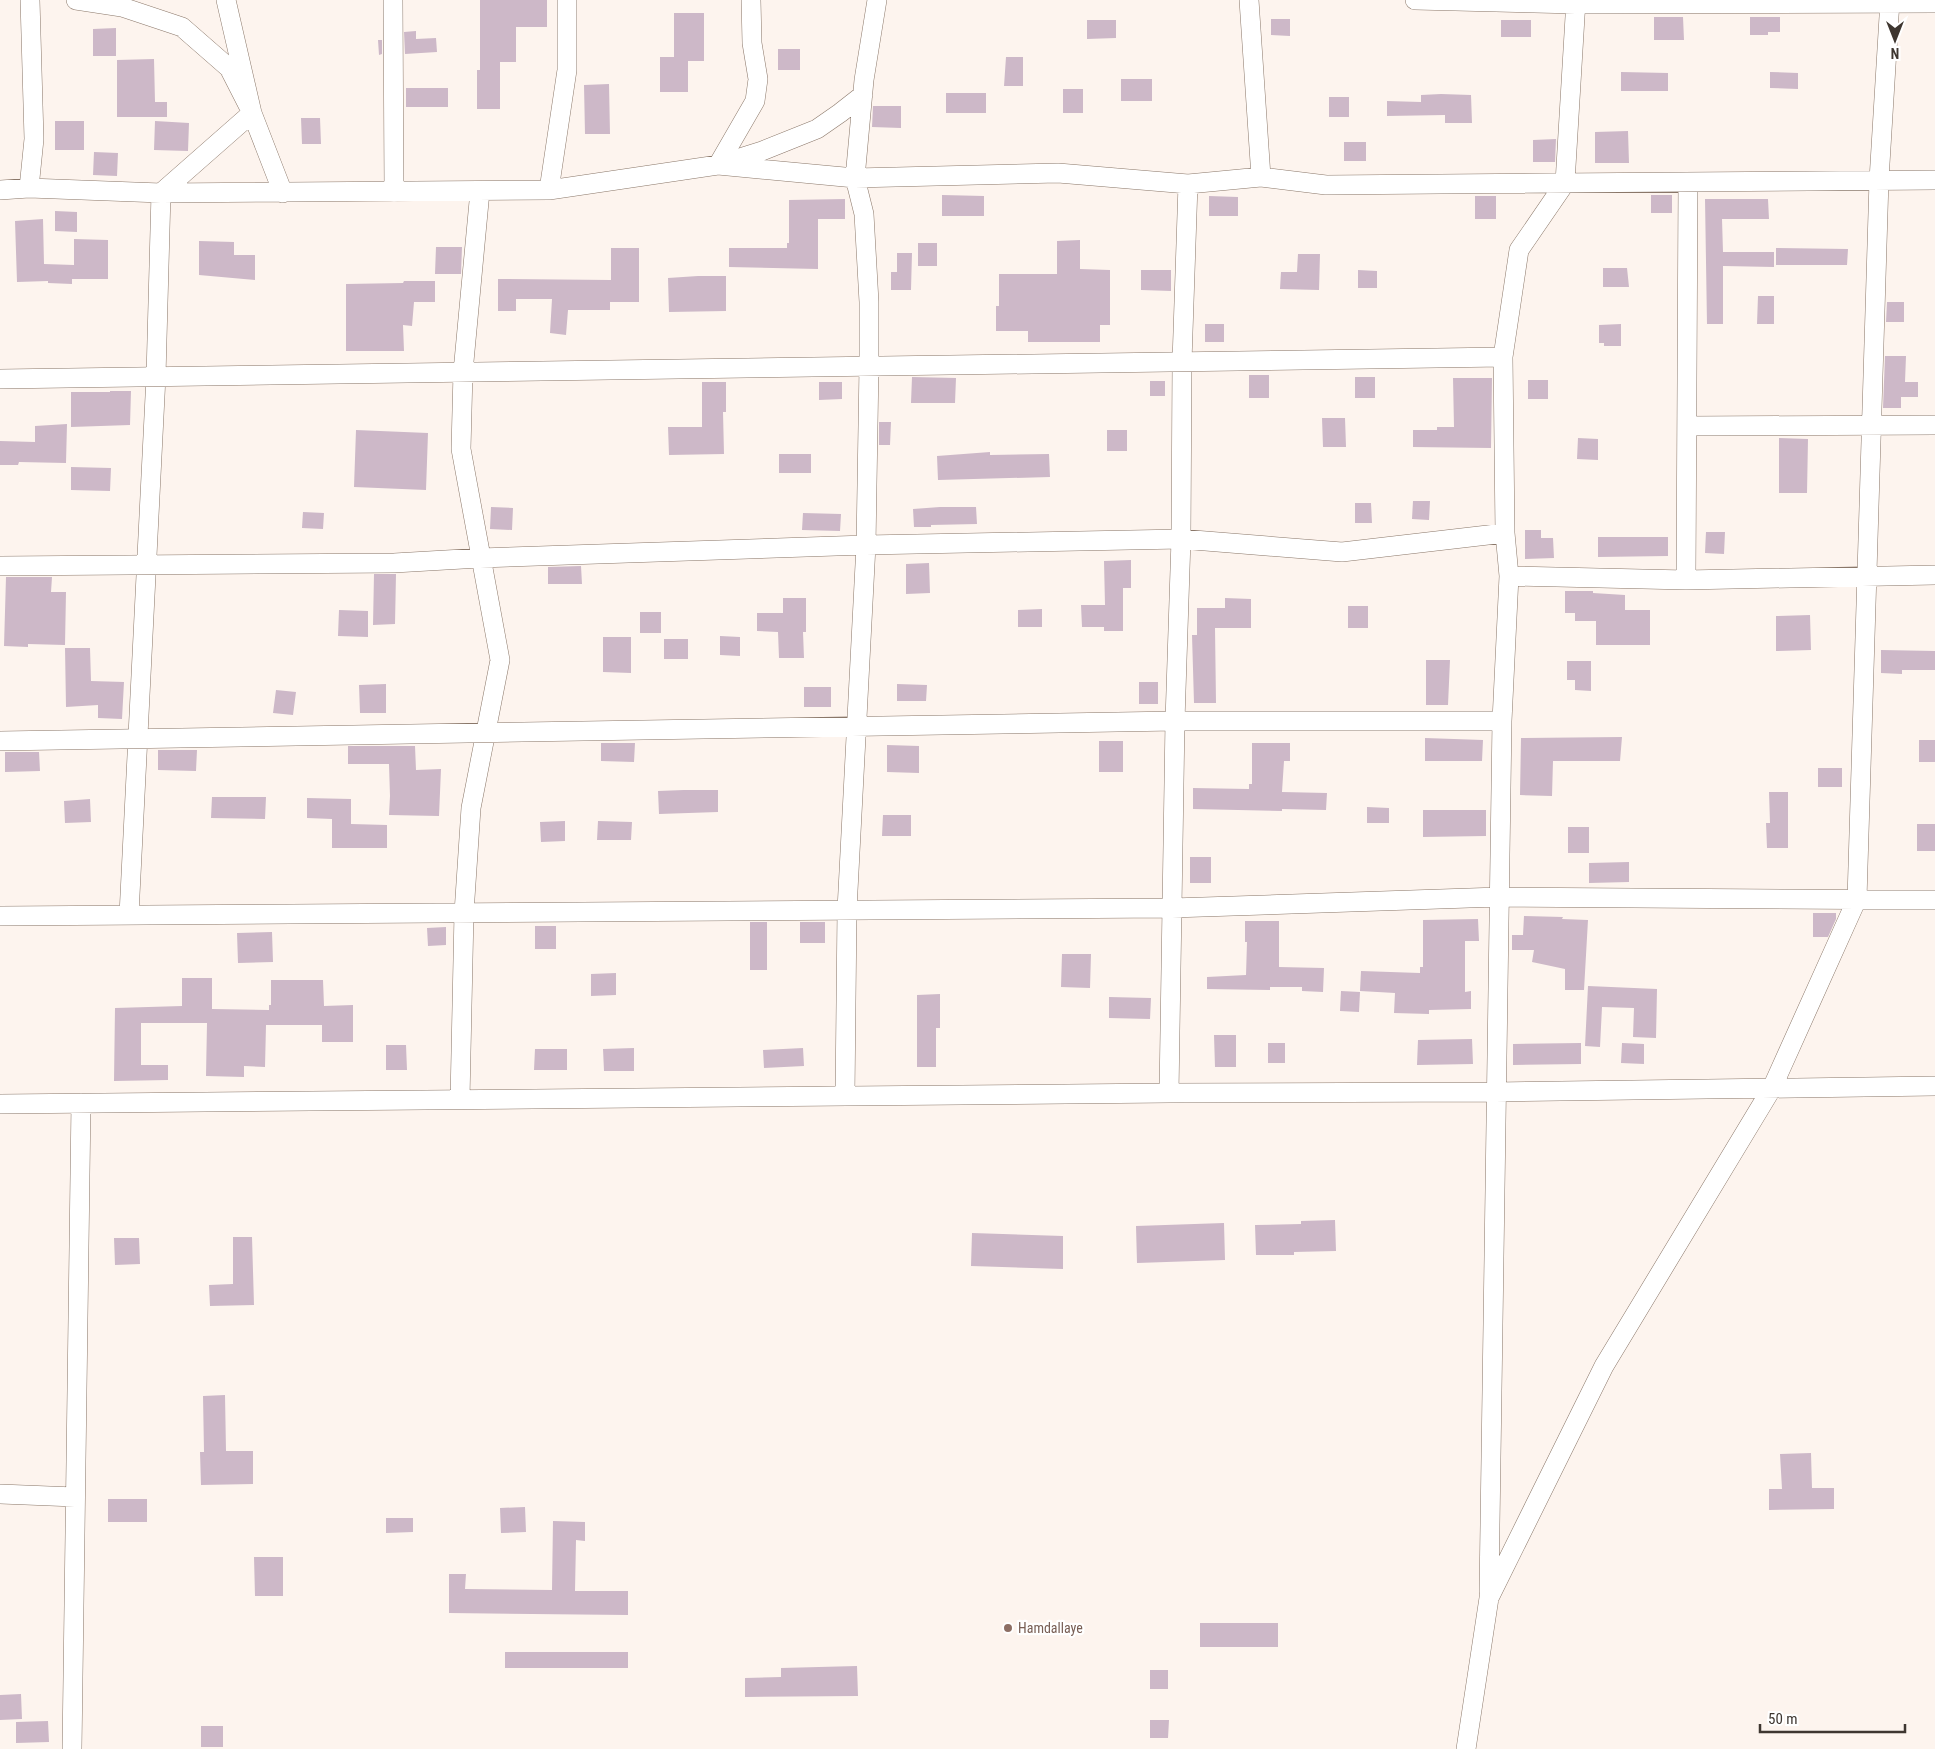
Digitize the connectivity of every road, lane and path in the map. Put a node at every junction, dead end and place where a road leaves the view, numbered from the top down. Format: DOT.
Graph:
graph roads {
  1 [pos="30,0"];
  2 [pos="76,0"];
  3 [pos="226,0"];
  4 [pos="393,0"];
  5 [pos="567,0"];
  6 [pos="751,0"];
  7 [pos="877,0"];
  8 [pos="1249,0"];
  9 [pos="1415,0"];
  10 [pos="1576,2"];
  11 [pos="1890,2"];
  12 [pos="1935,3"];
  13 [pos="862,95"];
  14 [pos="252,113"];
  15 [pos="718,165"];
  16 [pos="1261,176"];
  17 [pos="855,178"];
  18 [pos="1879,180"];
  19 [pos="1935,180"];
  20 [pos="1688,182"];
  21 [pos="1565,183"];
  22 [pos="1188,184"];
  23 [pos="29,188"];
  24 [pos="0,190"];
  25 [pos="550,190"];
  26 [pos="480,191"];
  27 [pos="394,192"];
  28 [pos="161,193"];
  29 [pos="283,193"];
  30 [pos="1503,357"];
  31 [pos="1182,362"];
  32 [pos="869,366"];
  33 [pos="463,372"];
  34 [pos="156,376"];
  35 [pos="0,379"];
  36 [pos="1935,424"];
  37 [pos="1872,425"];
  38 [pos="1687,426"];
  39 [pos="1505,533"];
  40 [pos="1181,539"];
  41 [pos="866,545"];
  42 [pos="480,558"];
  43 [pos="147,565"];
  44 [pos="0,566"];
  45 [pos="1935,575"];
  46 [pos="1509,576"];
  47 [pos="1868,576"];
  48 [pos="1686,580"];
  49 [pos="1175,721"];
  50 [pos="1502,721"];
  51 [pos="856,727"];
  52 [pos="485,732"];
  53 [pos="138,739"];
  54 [pos="0,740"];
  55 [pos="1499,897"];
  56 [pos="1857,899"];
  57 [pos="1935,900"];
  58 [pos="1172,908"];
  59 [pos="847,910"];
  60 [pos="464,913"];
  61 [pos="129,915"];
  62 [pos="0,916"];
  63 [pos="1935,1086"];
  64 [pos="1772,1088"];
  65 [pos="1496,1092"];
  66 [pos="1169,1093"];
  67 [pos="844,1096"];
  68 [pos="460,1099"];
  69 [pos="81,1103"];
  70 [pos="0,1104"];
  71 [pos="0,1494"];
  72 [pos="75,1497"];
  73 [pos="1489,1598"];
  74 [pos="72,1749"];
  75 [pos="1466,1749"];
  1 -- 23 [label="street"];
  2 -- 14 [label="street"];
  3 -- 14 [label="street"];
  4 -- 27 [label="street"];
  5 -- 25 [label="street"];
  6 -- 15 [label="street"];
  7 -- 13 [label="street"];
  8 -- 16 [label="street"];
  9 -- 10 [label="street"];
  10 -- 11 [label="street"];
  10 -- 21 [label="street"];
  11 -- 12 [label="street"];
  11 -- 18 [label="street"];
  13 -- 15 [label="street"];
  13 -- 17 [label="street"];
  14 -- 28 [label="street"];
  14 -- 29 [label="street"];
  15 -- 17 [label="street"];
  15 -- 25 [label="street"];
  16 -- 21 [label="street"];
  16 -- 22 [label="street"];
  17 -- 22 [label="street"];
  17 -- 32 [label="street"];
  18 -- 19 [label="street"];
  18 -- 20 [label="street"];
  18 -- 37 [label="street"];
  20 -- 21 [label="street"];
  20 -- 38 [label="street"];
  21 -- 30 [label="street"];
  22 -- 31 [label="street"];
  23 -- 24 [label="street"];
  23 -- 28 [label="street"];
  25 -- 26 [label="street"];
  26 -- 27 [label="street"];
  26 -- 33 [label="street"];
  27 -- 29 [label="street"];
  28 -- 29 [label="street"];
  28 -- 34 [label="street"];
  30 -- 31 [label="street"];
  30 -- 39 [label="street"];
  31 -- 32 [label="street"];
  31 -- 40 [label="street"];
  32 -- 33 [label="street"];
  32 -- 41 [label="street"];
  33 -- 34 [label="street"];
  33 -- 42 [label="street"];
  34 -- 35 [label="street"];
  34 -- 43 [label="street"];
  36 -- 37 [label="street"];
  37 -- 38 [label="street"];
  37 -- 47 [label="street"];
  38 -- 48 [label="street"];
  39 -- 40 [label="street"];
  39 -- 46 [label="street"];
  40 -- 41 [label="street"];
  40 -- 49 [label="street"];
  41 -- 42 [label="street"];
  41 -- 51 [label="street"];
  42 -- 43 [label="street"];
  42 -- 52 [label="street"];
  43 -- 44 [label="street"];
  43 -- 53 [label="street"];
  45 -- 47 [label="street"];
  46 -- 48 [label="street"];
  46 -- 50 [label="street"];
  47 -- 48 [label="street"];
  47 -- 56 [label="street"];
  49 -- 50 [label="street"];
  49 -- 51 [label="street"];
  49 -- 58 [label="street"];
  50 -- 55 [label="street"];
  51 -- 52 [label="street"];
  51 -- 59 [label="street"];
  52 -- 53 [label="street"];
  52 -- 60 [label="street"];
  53 -- 54 [label="street"];
  53 -- 61 [label="street"];
  55 -- 56 [label="street"];
  55 -- 58 [label="street"];
  55 -- 65 [label="street"];
  56 -- 57 [label="street"];
  56 -- 64 [label="street"];
  58 -- 59 [label="street"];
  58 -- 66 [label="street"];
  59 -- 60 [label="street"];
  59 -- 67 [label="street"];
  60 -- 61 [label="street"];
  60 -- 68 [label="street"];
  61 -- 62 [label="street"];
  63 -- 64 [label="street"];
  64 -- 65 [label="street"];
  64 -- 73 [label="street"];
  65 -- 66 [label="street"];
  65 -- 73 [label="street"];
  66 -- 67 [label="street"];
  67 -- 68 [label="street"];
  68 -- 69 [label="street"];
  69 -- 70 [label="street"];
  69 -- 72 [label="street"];
  71 -- 72 [label="street"];
  72 -- 74 [label="street"];
  73 -- 75 [label="street"];
}
